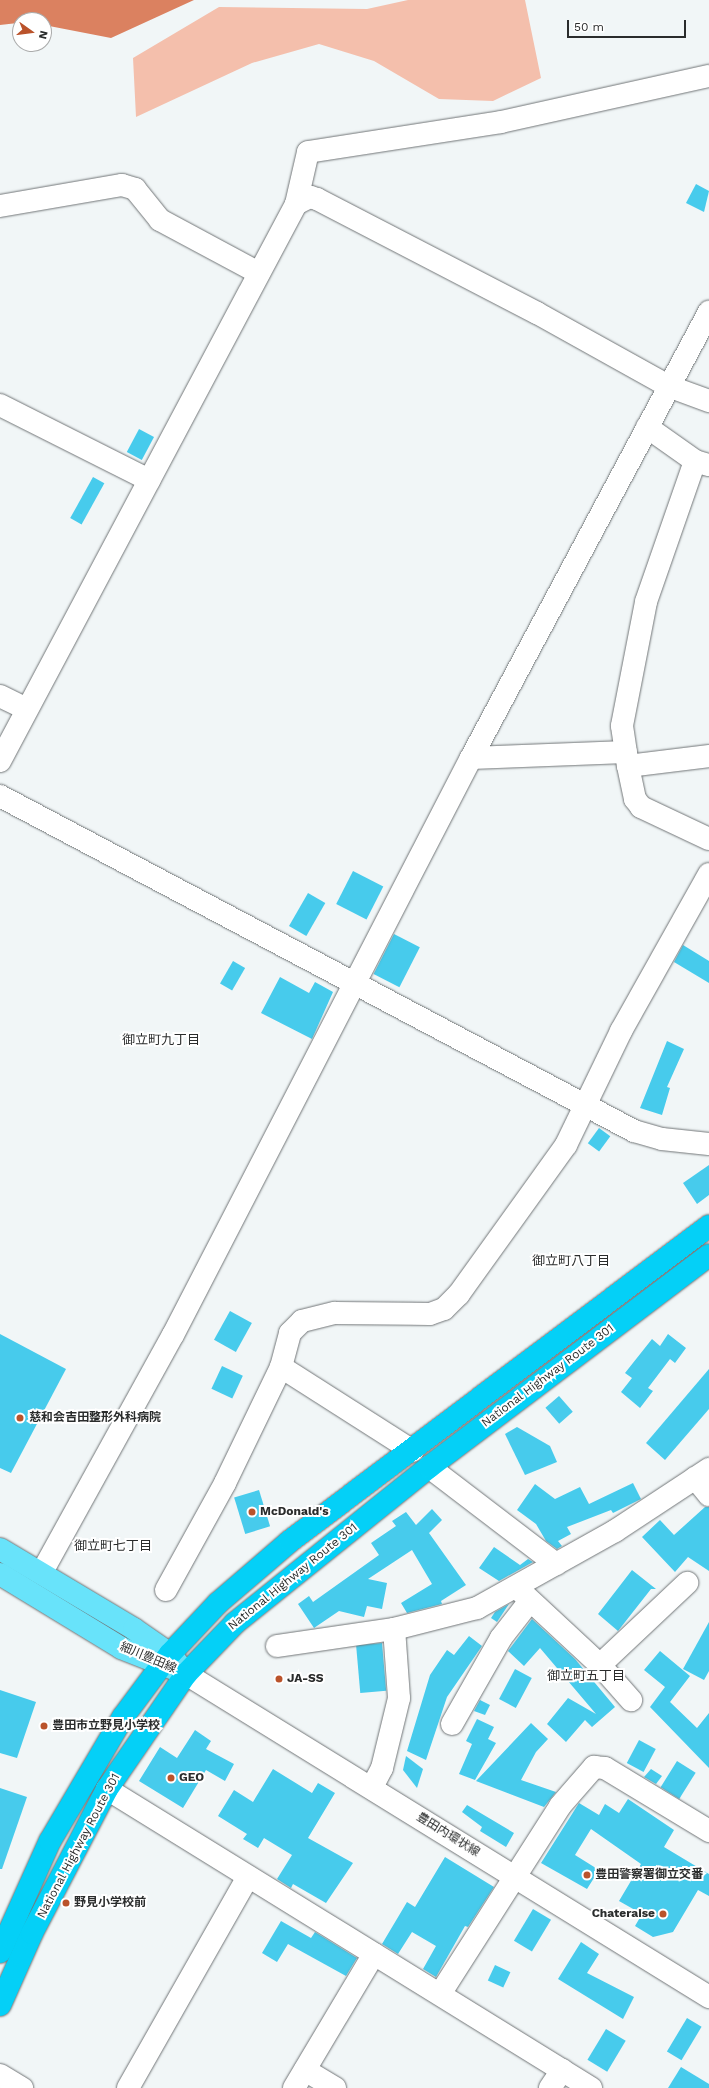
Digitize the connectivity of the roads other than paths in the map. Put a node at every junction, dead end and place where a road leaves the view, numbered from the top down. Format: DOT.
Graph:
graph roads {
  1 [pos="709,76"];
  2 [pos="296,204"];
  3 [pos="0,206"];
  4 [pos="259,274"];
  5 [pos="709,312"];
  6 [pos="668,386"];
  7 [pos="709,401"];
  8 [pos="0,405"];
  9 [pos="647,427"];
  10 [pos="702,463"];
  11 [pos="148,480"];
  12 [pos="0,696"];
  13 [pos="26,709"];
  14 [pos="709,756"];
  15 [pos="471,758"];
  16 [pos="627,759"];
  17 [pos="0,761"];
  18 [pos="0,796"];
  19 [pos="709,839"];
  20 [pos="708,878"];
  21 [pos="353,984"];
  22 [pos="585,1105"];
  23 [pos="709,1144"];
  24 [pos="709,1226"];
  25 [pos="709,1255"];
  26 [pos="281,1367"];
  27 [pos="413,1451"];
  28 [pos="429,1467"];
  29 [pos="702,1474"];
  30 [pos="709,1495"];
  31 [pos="0,1549"];
  32 [pos="556,1564"];
  33 [pos="42,1572"];
  34 [pos="0,1574"];
  35 [pos="687,1583"];
  36 [pos="166,1590"];
  37 [pos="522,1595"];
  38 [pos="394,1629"];
  39 [pos="277,1646"];
  40 [pos="166,1660"];
  41 [pos="600,1665"];
  42 [pos="186,1674"];
  43 [pos="630,1700"];
  44 [pos="452,1724"];
  45 [pos="372,1787"];
  46 [pos="107,1789"];
  47 [pos="708,1827"];
  48 [pos="248,1877"];
  49 [pos="516,1878"];
  50 [pos="0,1952"];
  51 [pos="374,1954"];
  52 [pos="440,1994"];
  53 [pos="709,1997"];
  54 [pos="0,2005"];
  55 [pos="562,2070"];
  56 [pos="0,2075"];
  57 [pos="300,2079"];
  58 [pos="22,2088"];
  59 [pos="128,2088"];
  60 [pos="335,2088"];
  61 [pos="550,2088"];
  62 [pos="592,2088"];
  1 -- 2 [label="street"];
  2 -- 4 [label="street"];
  2 -- 6 [label="street"];
  3 -- 4 [label="street"];
  4 -- 11 [label="street"];
  5 -- 6 [label="street"];
  6 -- 7 [label="street"];
  6 -- 9 [label="street"];
  8 -- 11 [label="street"];
  9 -- 10 [label="street"];
  9 -- 15 [label="street"];
  10 -- 16 [label="street"];
  11 -- 13 [label="street"];
  12 -- 13 [label="street"];
  13 -- 17 [label="street"];
  14 -- 16 [label="street"];
  15 -- 16 [label="street"];
  15 -- 21 [label="street"];
  16 -- 19 [label="street"];
  18 -- 21 [label="street"];
  20 -- 22 [label="street"];
  21 -- 22 [label="street"];
  21 -- 33 [label="street"];
  22 -- 23 [label="street"];
  22 -- 26 [label="street"];
  24 -- 27 [label="highway, National Highway Route 301"];
  25 -- 28 [label="highway, National Highway Route 301"];
  26 -- 27 [label="street"];
  26 -- 36 [label="street"];
  27 -- 40 [label="highway, National Highway Route 301"];
  28 -- 32 [label="street"];
  28 -- 42 [label="highway, National Highway Route 301"];
  29 -- 30 [label="street"];
  29 -- 32 [label="street"];
  31 -- 33 [label="main road, 細川豊田線"];
  32 -- 37 [label="street"];
  33 -- 40 [label="main road, 細川豊田線"];
  34 -- 40 [label="main road, 細川豊田線"];
  35 -- 41 [label="street"];
  37 -- 38 [label="street"];
  37 -- 41 [label="street"];
  37 -- 44 [label="street"];
  38 -- 39 [label="street"];
  38 -- 45 [label="street"];
  40 -- 42 [label="main road, 細川豊田線"];
  40 -- 50 [label="highway, National Highway Route 301"];
  41 -- 43 [label="street"];
  42 -- 45 [label="street, 豊田内環状線"];
  42 -- 46 [label="highway, National Highway Route 301"];
  45 -- 49 [label="street, 豊田内環状線"];
  46 -- 48 [label="street"];
  46 -- 54 [label="highway, National Highway Route 301"];
  47 -- 49 [label="street"];
  48 -- 51 [label="street"];
  48 -- 59 [label="street"];
  49 -- 52 [label="street"];
  49 -- 53 [label="street, 豊田内環状線"];
  51 -- 52 [label="street"];
  51 -- 57 [label="street"];
  52 -- 55 [label="street"];
  55 -- 61 [label="street"];
  55 -- 62 [label="street"];
  56 -- 58 [label="street"];
  57 -- 60 [label="street"];
}
